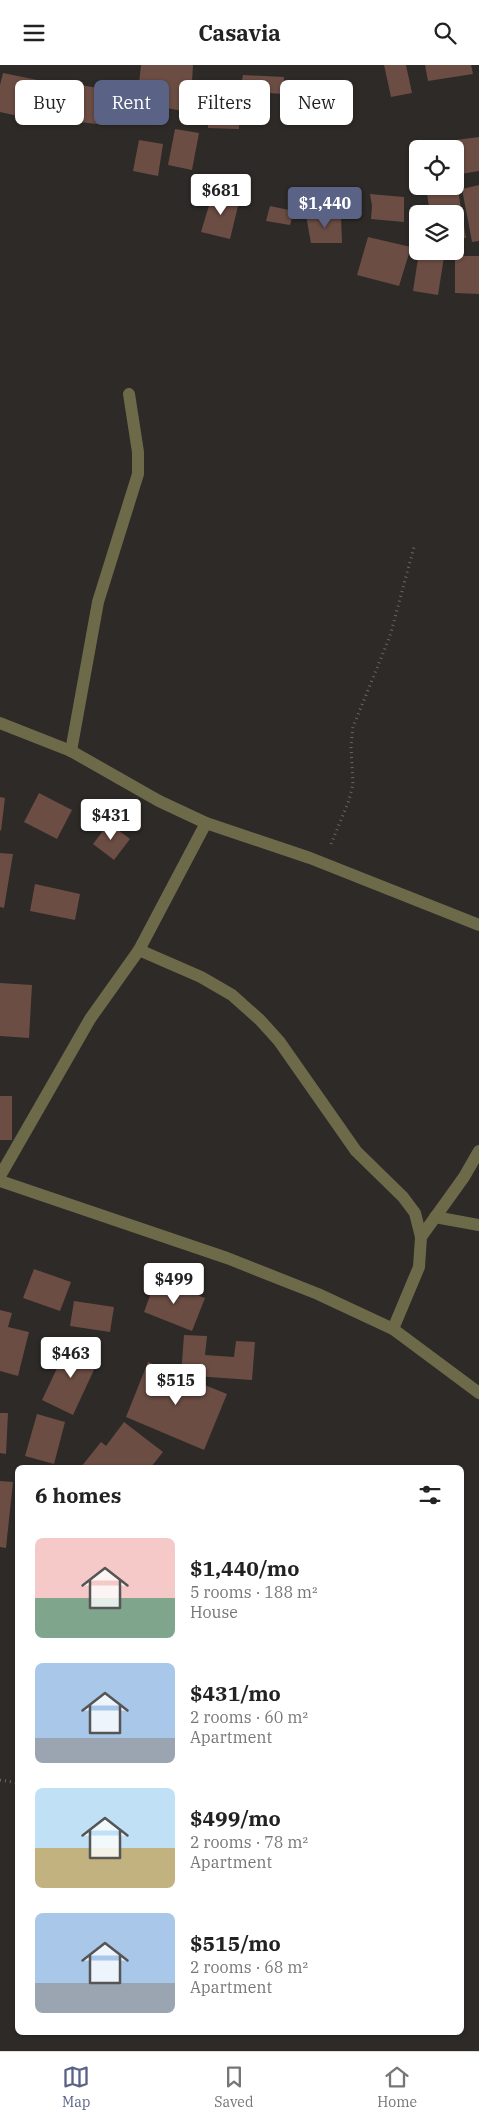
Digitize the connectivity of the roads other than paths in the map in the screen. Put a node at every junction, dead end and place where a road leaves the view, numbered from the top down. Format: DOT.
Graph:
graph roads {
  1 [pos="129,394"];
  2 [pos="0,723"];
  3 [pos="71,751"];
  4 [pos="206,823"];
  5 [pos="479,925"];
  6 [pos="139,950"];
  7 [pos="479,1151"];
  8 [pos="0,1176"];
  9 [pos="0,1181"];
  10 [pos="435,1217"];
  11 [pos="479,1225"];
  12 [pos="421,1237"];
  13 [pos="393,1329"];
  14 [pos="479,1393"];
  1 -- 3 [label="street"];
  2 -- 3 [label="street"];
  3 -- 4 [label="street"];
  4 -- 5 [label="street"];
  4 -- 6 [label="street"];
  6 -- 8 [label="street"];
  6 -- 12 [label="street"];
  7 -- 10 [label="street"];
  9 -- 13 [label="street"];
  10 -- 11 [label="street"];
  10 -- 12 [label="street"];
  12 -- 13 [label="street"];
  13 -- 14 [label="street"];
}
